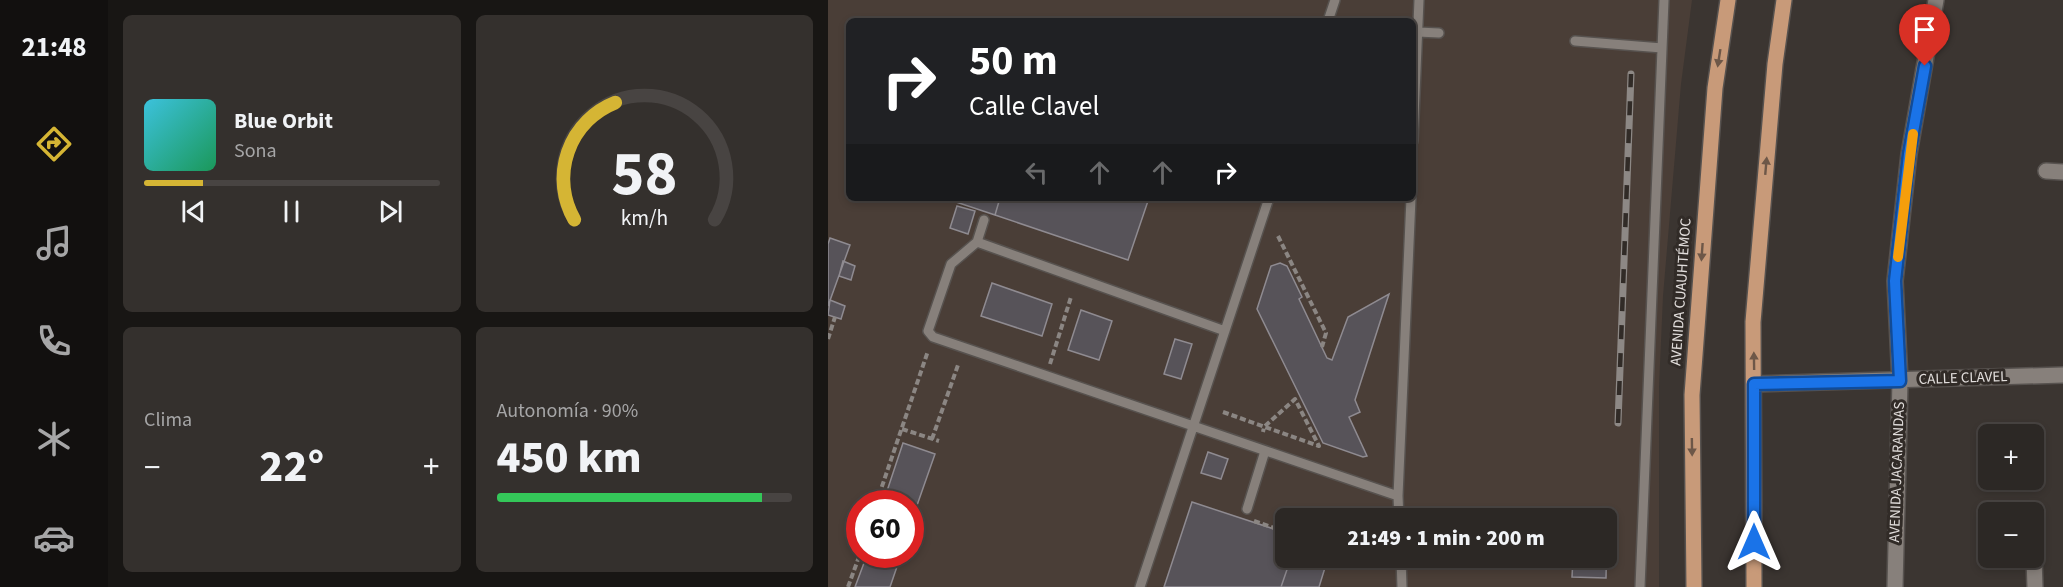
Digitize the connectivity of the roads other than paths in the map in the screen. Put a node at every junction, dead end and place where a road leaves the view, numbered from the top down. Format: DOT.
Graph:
graph roads {
  1 [pos="1335,0"];
  2 [pos="1419,0"];
  3 [pos="1664,0"];
  4 [pos="1728,0"];
  5 [pos="1784,0"];
  6 [pos="1936,0"];
  7 [pos="1329,18"];
  8 [pos="1418,32"];
  9 [pos="1439,33"];
  10 [pos="1575,41"];
  11 [pos="1662,48"];
  12 [pos="1416,76"];
  13 [pos="2046,171"];
  14 [pos="2063,172"];
  15 [pos="1268,201"];
  16 [pos="1411,201"];
  17 [pos="984,220"];
  18 [pos="977,242"];
  19 [pos="1226,331"];
  20 [pos="2063,375"];
  21 [pos="1900,381"];
  22 [pos="1754,384"];
  23 [pos="1194,427"];
  24 [pos="1265,451"];
  25 [pos="1398,496"];
  26 [pos="1399,508"];
  27 [pos="1245,513"];
  28 [pos="1401,568"];
  29 [pos="2034,568"];
  30 [pos="1140,587"];
  31 [pos="1402,587"];
  32 [pos="1640,587"];
  33 [pos="1694,587"];
  34 [pos="1754,587"];
  35 [pos="1895,587"];
  36 [pos="2035,587"];
  1 -- 7 [label="lane"];
  2 -- 8 [label="lane"];
  3 -- 11 [label="lane"];
  4 -- 33 [label="main road, AVENIDA CUAUHTÉMOC, one-way"];
  22 -- 5 [label="main road, one-way"];
  6 -- 21 [label="main road, AVENIDA JACARANDAS"];
  8 -- 9 [label="lane"];
  8 -- 12 [label="lane"];
  10 -- 11 [label="lane"];
  11 -- 32 [label="lane"];
  13 -- 14 [label="main road"];
  15 -- 19 [label="lane"];
  16 -- 25 [label="lane"];
  17 -- 18 [label="lane"];
  18 -- 19 [label="lane"];
  18 -- 23 [label="lane"];
  19 -- 23 [label="lane"];
  20 -- 21 [label="main road, CALLE CLAVEL"];
  21 -- 22 [label="main road, CALLE CLAVEL"];
  21 -- 35 [label="main road, AVENIDA JACARANDAS"];
  22 -- 34 [label="main road"];
  23 -- 24 [label="lane"];
  23 -- 30 [label="lane"];
  24 -- 25 [label="lane"];
  24 -- 27 [label="lane"];
  25 -- 26 [label="lane"];
  28 -- 31 [label="lane"];
  29 -- 36 [label="main road"];
}
